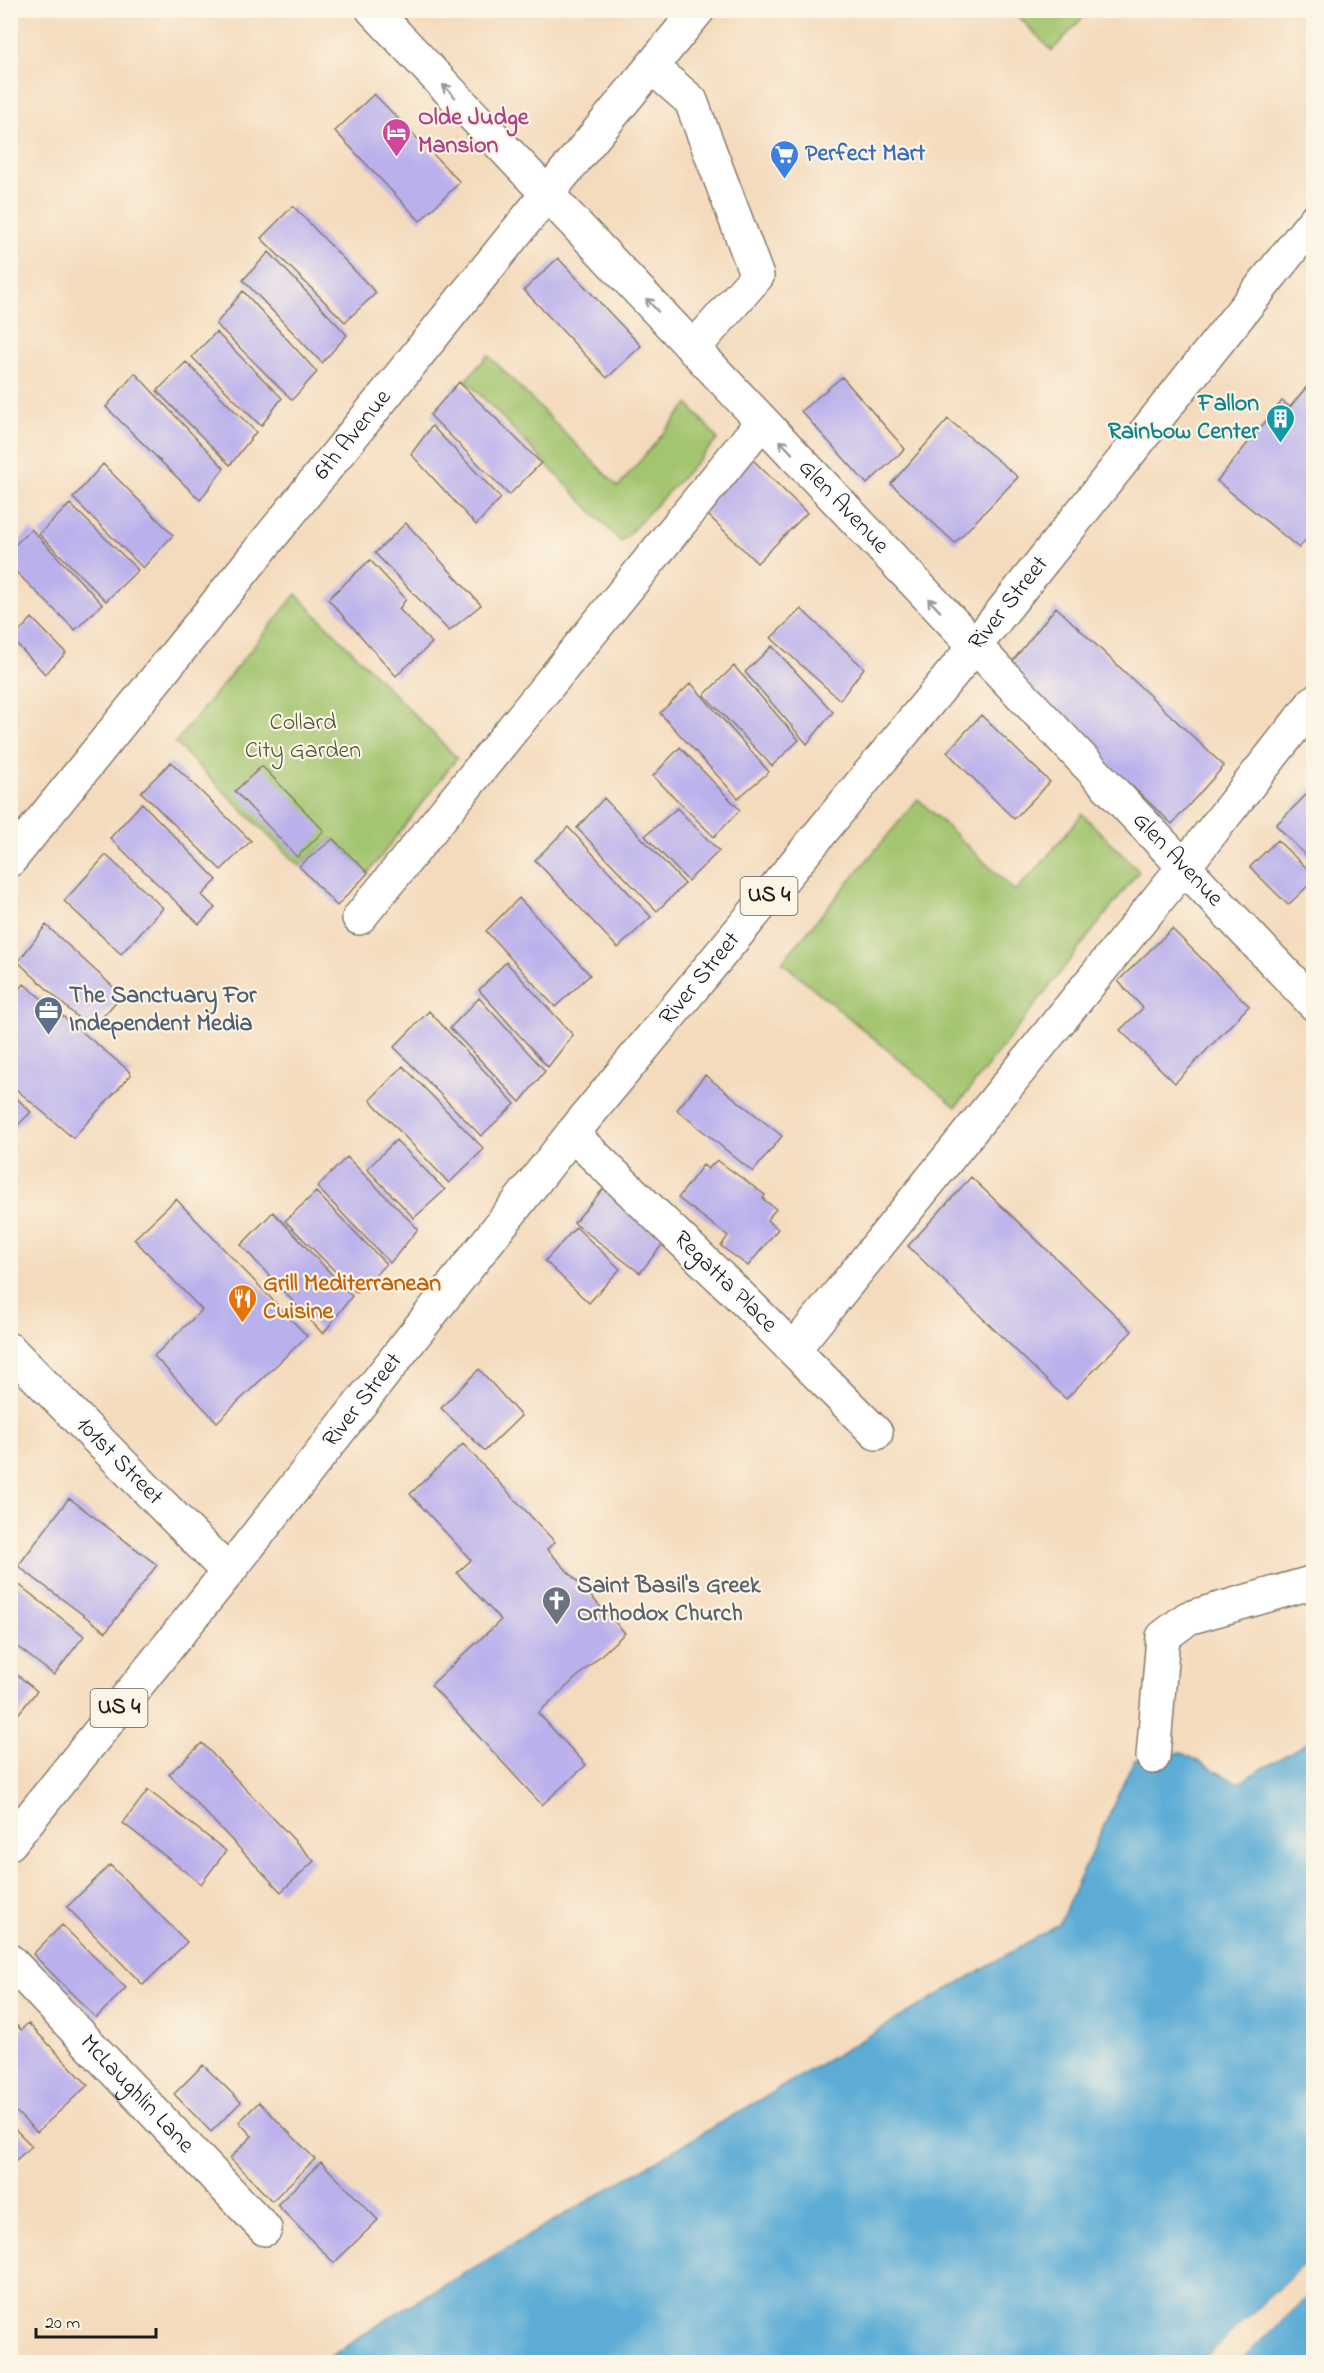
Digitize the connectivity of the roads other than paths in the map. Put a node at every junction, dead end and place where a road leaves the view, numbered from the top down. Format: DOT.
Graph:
graph roads {
  1 [pos="373,10"];
  2 [pos="698,10"];
  3 [pos="652,67"];
  4 [pos="548,194"];
  5 [pos="1309,236"];
  6 [pos="693,349"];
  7 [pos="762,422"];
  8 [pos="974,647"];
  9 [pos="1314,702"];
  10 [pos="10,860"];
  11 [pos="1183,868"];
  12 [pos="359,918"];
  13 [pos="1314,1004"];
  14 [pos="572,1134"];
  15 [pos="794,1349"];
  16 [pos="12,1355"];
  17 [pos="876,1433"];
  18 [pos="228,1572"];
  19 [pos="1314,1582"];
  20 [pos="1153,1757"];
  21 [pos="10,1843"];
  22 [pos="10,1961"];
  23 [pos="265,2229"];
  4 -- 1 [label="street, Glen Avenue, one-way"];
  2 -- 3 [label="street, 6th Avenue"];
  3 -- 4 [label="street, 6th Avenue"];
  3 -- 6 [label="street"];
  6 -- 4 [label="street, Glen Avenue, one-way"];
  4 -- 10 [label="street, 6th Avenue"];
  5 -- 8 [label="street, River Street / US 4"];
  6 -- 7 [label="street, Glen Avenue"];
  8 -- 7 [label="street, Glen Avenue, one-way"];
  7 -- 12 [label="street"];
  8 -- 11 [label="street, Glen Avenue"];
  8 -- 14 [label="street, River Street / US 4"];
  9 -- 11 [label="street"];
  11 -- 13 [label="street, Glen Avenue"];
  11 -- 15 [label="street"];
  14 -- 15 [label="street, Regatta Place"];
  14 -- 18 [label="street, River Street / US 4"];
  15 -- 17 [label="street, Regatta Place"];
  16 -- 18 [label="street, 101st Street"];
  18 -- 21 [label="street, US 4"];
  19 -- 20 [label="street"];
  22 -- 23 [label="street, McLaughlin Lane"];
}
